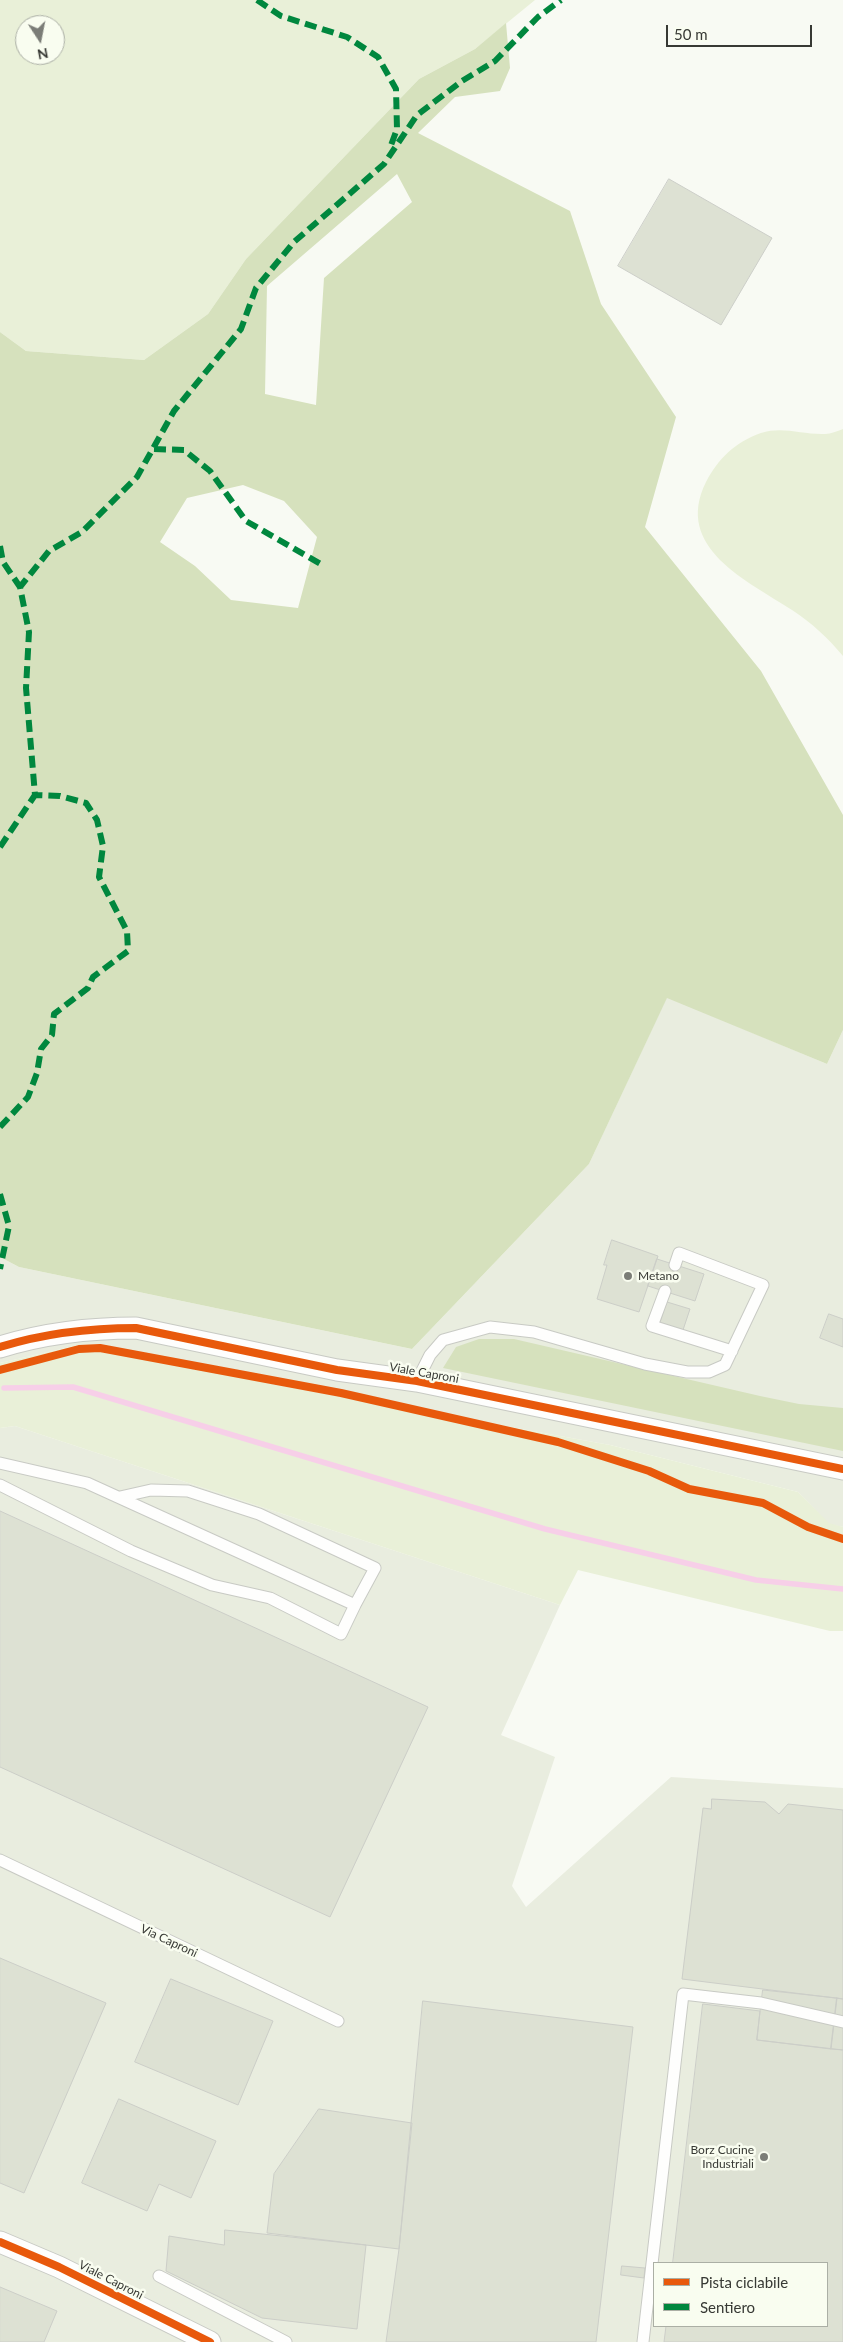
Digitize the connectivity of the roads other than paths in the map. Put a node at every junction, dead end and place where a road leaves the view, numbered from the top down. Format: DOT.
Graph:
graph roads {
  1 [pos="675,1265"];
  2 [pos="664,1291"];
  3 [pos="0,1347"];
  4 [pos="732,1352"];
  5 [pos="417,1382"];
  6 [pos="0,1463"];
  7 [pos="843,1470"];
  8 [pos="0,1485"];
  9 [pos="120,1497"];
  10 [pos="356,1605"];
  11 [pos="0,1860"];
  12 [pos="338,2021"];
  13 [pos="843,2022"];
  14 [pos="0,2242"];
  15 [pos="159,2276"];
  16 [pos="210,2342"];
  17 [pos="286,2342"];
  18 [pos="643,2342"];
  1 -- 4 [label="lane"];
  2 -- 4 [label="lane"];
  3 -- 5 [label="street, Viale Caproni"];
  4 -- 5 [label="lane"];
  5 -- 7 [label="street, Viale Caproni"];
  6 -- 9 [label="lane"];
  8 -- 10 [label="lane"];
  9 -- 10 [label="lane"];
  9 -- 10 [label="lane"];
  11 -- 12 [label="lane, Via Caproni"];
  13 -- 18 [label="lane"];
  14 -- 16 [label="street, Viale Caproni"];
  15 -- 17 [label="lane"];
}
